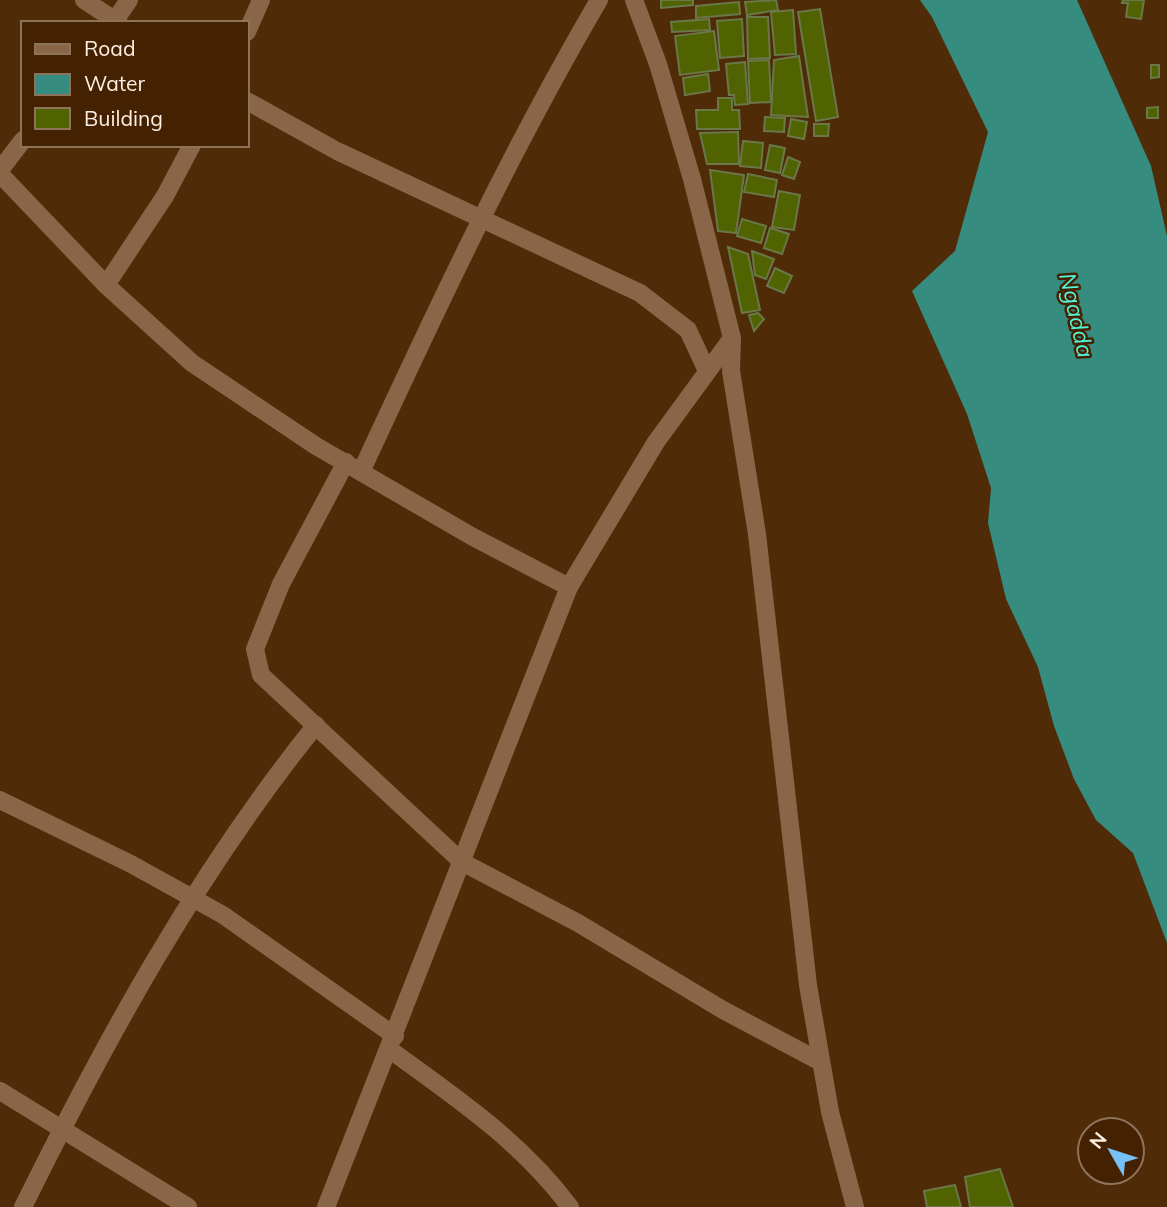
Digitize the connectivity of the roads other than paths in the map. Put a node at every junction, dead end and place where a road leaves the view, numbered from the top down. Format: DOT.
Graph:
graph roads {
  1 [pos="84,0"];
  2 [pos="129,0"];
  3 [pos="261,0"];
  4 [pos="598,0"];
  5 [pos="634,0"];
  6 [pos="115,21"];
  7 [pos="117,21"];
  8 [pos="248,30"];
  9 [pos="248,102"];
  10 [pos="21,144"];
  11 [pos="191,147"];
  12 [pos="0,172"];
  13 [pos="481,220"];
  14 [pos="106,285"];
  15 [pos="732,338"];
  16 [pos="707,372"];
  17 [pos="353,467"];
  18 [pos="569,587"];
  19 [pos="316,725"];
  20 [pos="0,800"];
  21 [pos="463,862"];
  22 [pos="194,898"];
  23 [pos="392,1042"];
  24 [pos="821,1062"];
  25 [pos="0,1091"];
  26 [pos="62,1128"];
  27 [pos="23,1207"];
  28 [pos="188,1207"];
  29 [pos="326,1207"];
  30 [pos="570,1207"];
  31 [pos="855,1207"];
  1 -- 6 [label="street"];
  2 -- 7 [label="street"];
  3 -- 8 [label="street"];
  4 -- 13 [label="street"];
  5 -- 15 [label="street"];
  9 -- 13 [label="street"];
  10 -- 12 [label="street"];
  11 -- 14 [label="street"];
  12 -- 14 [label="street"];
  13 -- 16 [label="street"];
  13 -- 17 [label="street"];
  14 -- 17 [label="street"];
  15 -- 16 [label="street"];
  15 -- 24 [label="street"];
  16 -- 18 [label="street"];
  17 -- 18 [label="street"];
  17 -- 19 [label="street"];
  18 -- 21 [label="street"];
  19 -- 21 [label="street"];
  19 -- 22 [label="street"];
  20 -- 22 [label="street"];
  21 -- 23 [label="street"];
  21 -- 24 [label="street"];
  22 -- 23 [label="street"];
  22 -- 26 [label="street"];
  23 -- 29 [label="street"];
  23 -- 30 [label="street"];
  24 -- 31 [label="street"];
  25 -- 26 [label="street"];
  26 -- 27 [label="street"];
  26 -- 28 [label="street"];
}
